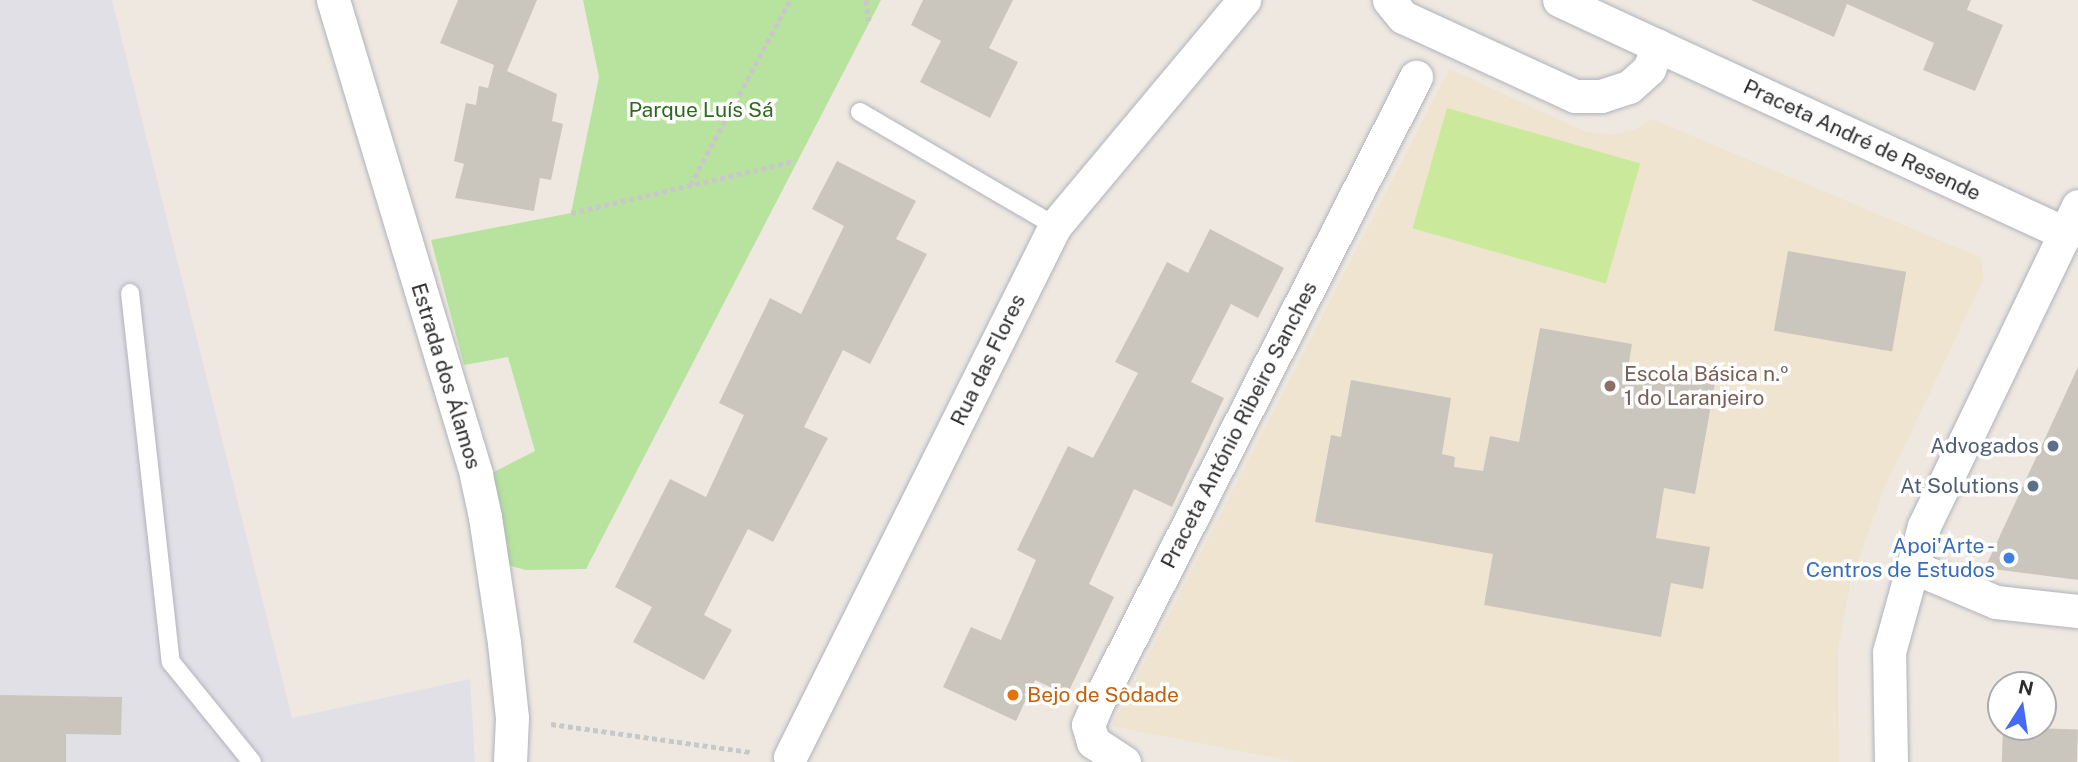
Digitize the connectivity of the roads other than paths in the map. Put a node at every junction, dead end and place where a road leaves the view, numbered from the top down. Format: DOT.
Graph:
graph roads {
  1 [pos="333,0"];
  2 [pos="1244,0"];
  3 [pos="1389,0"];
  4 [pos="1559,0"];
  5 [pos="1658,46"];
  6 [pos="1416,77"];
  7 [pos="860,111"];
  8 [pos="2072,220"];
  9 [pos="1055,226"];
  10 [pos="130,293"];
  11 [pos="1913,567"];
  12 [pos="2078,611"];
  13 [pos="790,757"];
  14 [pos="252,762"];
  15 [pos="510,762"];
  16 [pos="1124,762"];
  17 [pos="1891,762"];
  1 -- 15 [label="street, Estrada dos Álamos"];
  2 -- 9 [label="street, Rua das Flores"];
  3 -- 5 [label="street"];
  4 -- 5 [label="street, Praceta André de Resende"];
  5 -- 8 [label="street, Praceta André de Resende"];
  6 -- 16 [label="street, Praceta António Ribeiro Sanches"];
  7 -- 9 [label="lane"];
  8 -- 11 [label="street"];
  9 -- 13 [label="street, Rua das Flores"];
  10 -- 14 [label="lane"];
  11 -- 12 [label="street"];
  11 -- 17 [label="street"];
}
